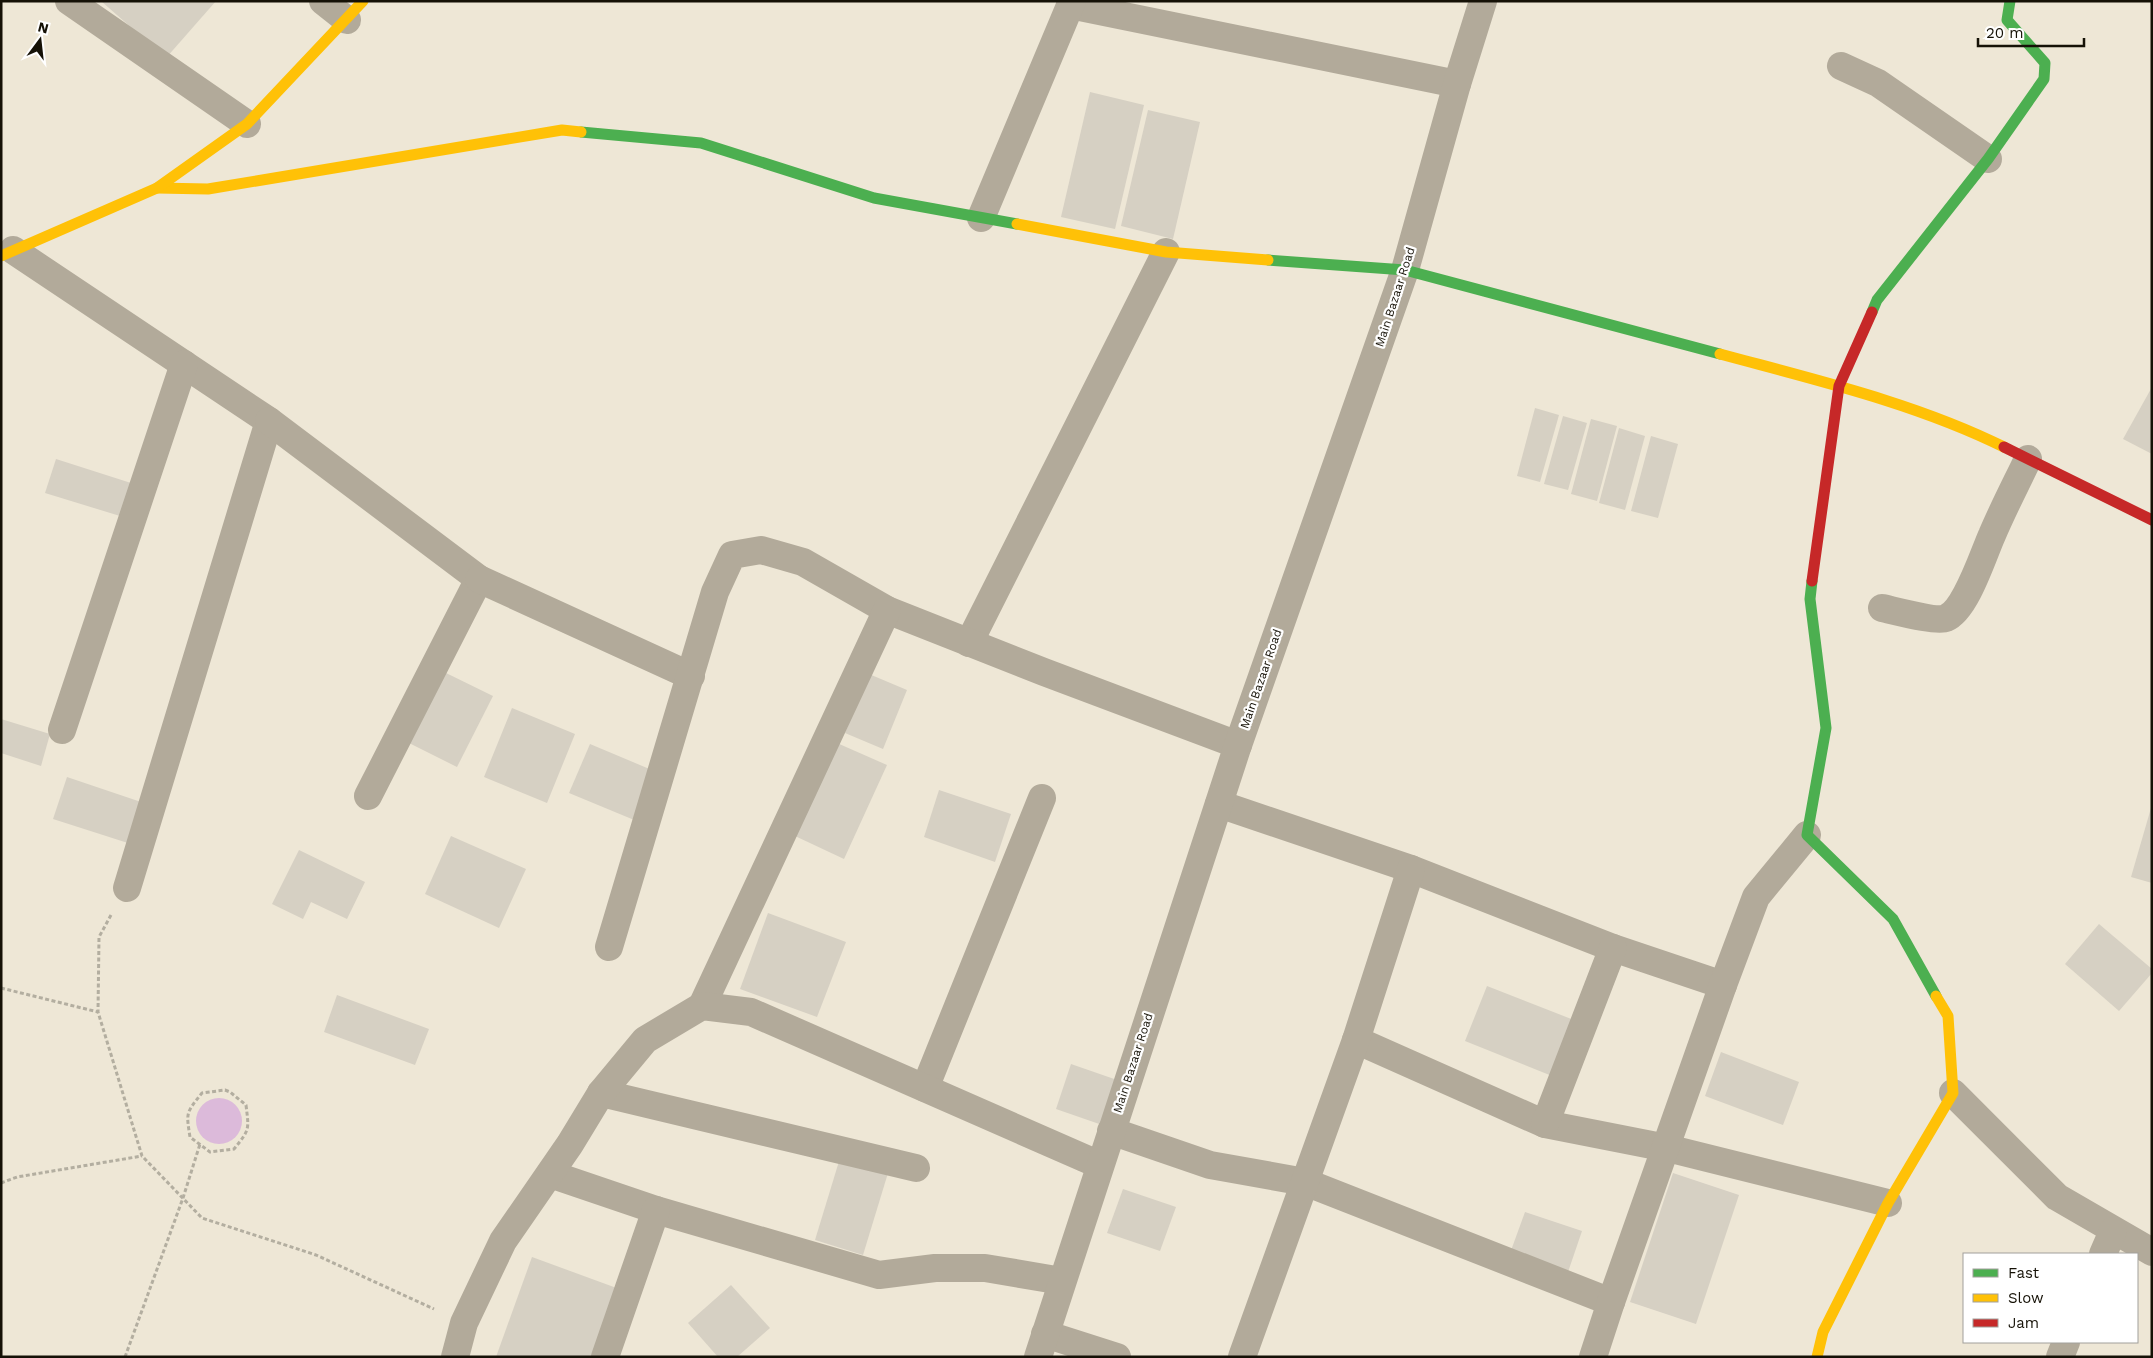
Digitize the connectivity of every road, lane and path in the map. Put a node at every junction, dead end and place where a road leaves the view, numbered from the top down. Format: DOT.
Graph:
graph roads {
  1 [pos="69,1"];
  2 [pos="322,1"];
  3 [pos="1483,1"];
  4 [pos="2010,1"];
  5 [pos="1071,3"];
  6 [pos="355,11"];
  7 [pos="1841,66"];
  8 [pos="1457,84"];
  9 [pos="247,124"];
  10 [pos="1988,159"];
  11 [pos="157,188"];
  12 [pos="982,218"];
  13 [pos="1166,252"];
  14 [pos="7,253"];
  15 [pos="1405,270"];
  16 [pos="184,364"];
  17 [pos="1839,386"];
  18 [pos="269,421"];
  19 [pos="2028,458"];
  20 [pos="2152,520"];
  21 [pos="479,580"];
  22 [pos="1882,608"];
  23 [pos="887,610"];
  24 [pos="969,643"];
  25 [pos="691,676"];
  26 [pos="62,730"];
  27 [pos="1238,745"];
  28 [pos="368,796"];
  29 [pos="1042,798"];
  30 [pos="1219,804"];
  31 [pos="1807,835"];
  32 [pos="1411,869"];
  33 [pos="127,888"];
  34 [pos="609,947"];
  35 [pos="1612,948"];
  36 [pos="1723,985"];
  37 [pos="1,988"];
  38 [pos="702,1006"];
  39 [pos="98,1012"];
  40 [pos="1356,1040"];
  41 [pos="925,1088"];
  42 [pos="601,1093"];
  43 [pos="1952,1093"];
  44 [pos="1545,1124"];
  45 [pos="1111,1131"];
  46 [pos="200,1144"];
  47 [pos="1667,1148"];
  48 [pos="142,1156"];
  49 [pos="1100,1165"];
  50 [pos="916,1168"];
  51 [pos="550,1174"];
  52 [pos="1305,1182"];
  53 [pos="1,1183"];
  54 [pos="183,1198"];
  55 [pos="1888,1203"];
  56 [pos="656,1210"];
  57 [pos="2108,1242"];
  58 [pos="2152,1252"];
  59 [pos="1062,1281"];
  60 [pos="1611,1302"];
  61 [pos="464,1323"];
  62 [pos="2066,1343"];
  63 [pos="1041,1345"];
  64 [pos="125,1357"];
  65 [pos="455,1357"];
  66 [pos="605,1357"];
  67 [pos="1117,1357"];
  68 [pos="1242,1357"];
  69 [pos="1593,1357"];
  70 [pos="1817,1357"];
  71 [pos="2060,1357"];
  1 -- 9 [label="street"];
  2 -- 6 [label="street"];
  3 -- 8 [label="street, Main Bazaar Road"];
  4 -- 10 [label="street"];
  5 -- 8 [label="street"];
  5 -- 12 [label="street"];
  6 -- 9 [label="street"];
  7 -- 10 [label="street"];
  8 -- 15 [label="street, Main Bazaar Road"];
  9 -- 11 [label="street"];
  10 -- 17 [label="street"];
  11 -- 12 [label="street"];
  11 -- 14 [label="street"];
  12 -- 13 [label="street"];
  13 -- 15 [label="street"];
  13 -- 24 [label="street"];
  14 -- 16 [label="street"];
  15 -- 17 [label="street"];
  15 -- 27 [label="street, Main Bazaar Road"];
  16 -- 18 [label="street"];
  16 -- 26 [label="street"];
  17 -- 19 [label="street"];
  17 -- 31 [label="street"];
  18 -- 21 [label="street"];
  18 -- 33 [label="street"];
  19 -- 20 [label="street"];
  19 -- 22 [label="street"];
  21 -- 25 [label="street"];
  21 -- 28 [label="street"];
  23 -- 24 [label="street"];
  23 -- 25 [label="street"];
  23 -- 38 [label="street"];
  24 -- 27 [label="street"];
  25 -- 34 [label="street"];
  27 -- 30 [label="street, Main Bazaar Road"];
  29 -- 41 [label="street"];
  30 -- 32 [label="street"];
  30 -- 45 [label="street, Main Bazaar Road"];
  31 -- 36 [label="street"];
  31 -- 43 [label="street"];
  32 -- 35 [label="street"];
  32 -- 40 [label="street"];
  33 -- 39 [label="path"];
  35 -- 36 [label="street"];
  35 -- 44 [label="street"];
  36 -- 47 [label="street"];
  37 -- 39 [label="path"];
  38 -- 41 [label="street"];
  38 -- 42 [label="street"];
  39 -- 48 [label="path"];
  40 -- 44 [label="street"];
  40 -- 52 [label="street"];
  41 -- 49 [label="street"];
  42 -- 50 [label="street"];
  42 -- 51 [label="street"];
  43 -- 55 [label="street"];
  43 -- 57 [label="street"];
  44 -- 47 [label="street"];
  45 -- 49 [label="street, Main Bazaar Road"];
  45 -- 52 [label="street"];
  46 -- 46 [label="path"];
  46 -- 54 [label="path"];
  47 -- 55 [label="street"];
  47 -- 60 [label="street"];
  48 -- 53 [label="path"];
  48 -- 54 [label="path"];
  49 -- 59 [label="street, Main Bazaar Road"];
  51 -- 56 [label="street"];
  51 -- 61 [label="street"];
  52 -- 60 [label="street"];
  52 -- 68 [label="street"];
  54 -- 61 [label="path"];
  54 -- 64 [label="path"];
  55 -- 70 [label="street"];
  56 -- 59 [label="street"];
  56 -- 66 [label="street"];
  57 -- 58 [label="street"];
  59 -- 63 [label="street, Main Bazaar Road"];
  60 -- 69 [label="street"];
  61 -- 65 [label="street"];
  62 -- 71 [label="street"];
  63 -- 67 [label="street"];
}
